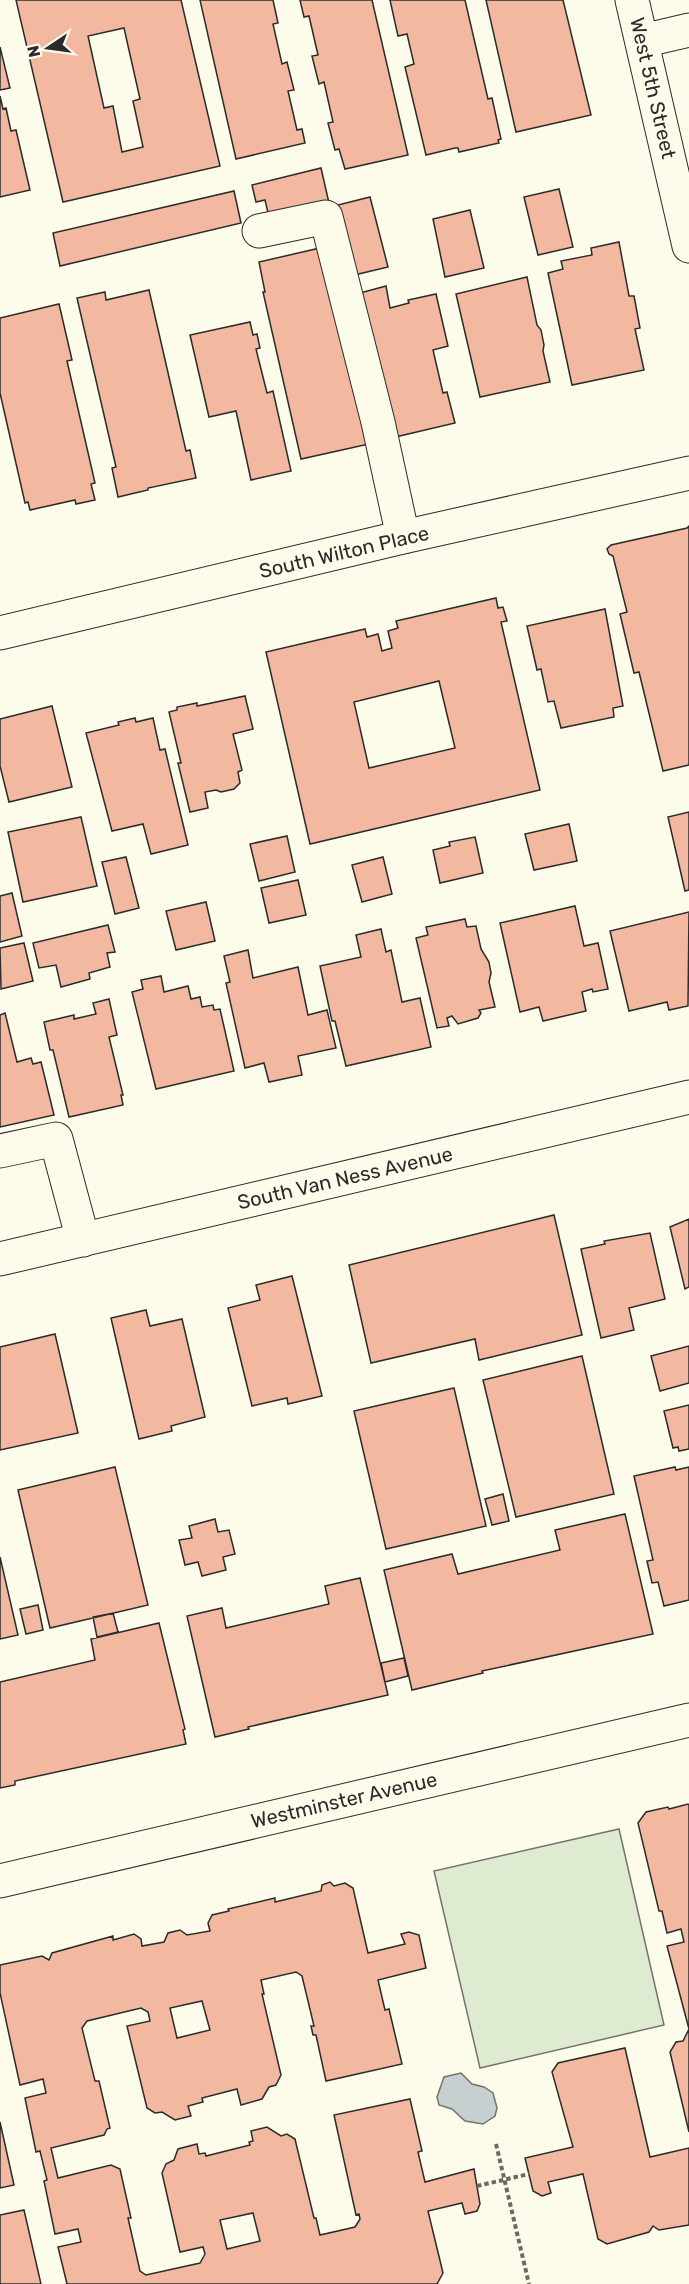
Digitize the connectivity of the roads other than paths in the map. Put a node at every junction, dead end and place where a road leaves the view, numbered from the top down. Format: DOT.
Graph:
graph roads {
  1 [pos="632,0"];
  2 [pos="689,30"];
  3 [pos="642,41"];
  4 [pos="675,120"];
  5 [pos="259,231"];
  6 [pos="689,246"];
  7 [pos="689,473"];
  8 [pos="403,537"];
  9 [pos="0,633"];
  10 [pos="689,1096"];
  11 [pos="0,1151"];
  12 [pos="83,1240"];
  13 [pos="0,1259"];
  14 [pos="689,1720"];
  15 [pos="0,1881"];
  1 -- 3 [label="street, West 5th Street"];
  2 -- 3 [label="street"];
  3 -- 4 [label="street, West 5th Street"];
  4 -- 6 [label="street, West 5th Street"];
  5 -- 8 [label="street"];
  7 -- 8 [label="street, South Wilton Place"];
  8 -- 9 [label="street, South Wilton Place"];
  10 -- 12 [label="street, South Van Ness Avenue"];
  11 -- 12 [label="street"];
  12 -- 13 [label="street, South Van Ness Avenue"];
  14 -- 15 [label="street, Westminster Avenue"];
}
